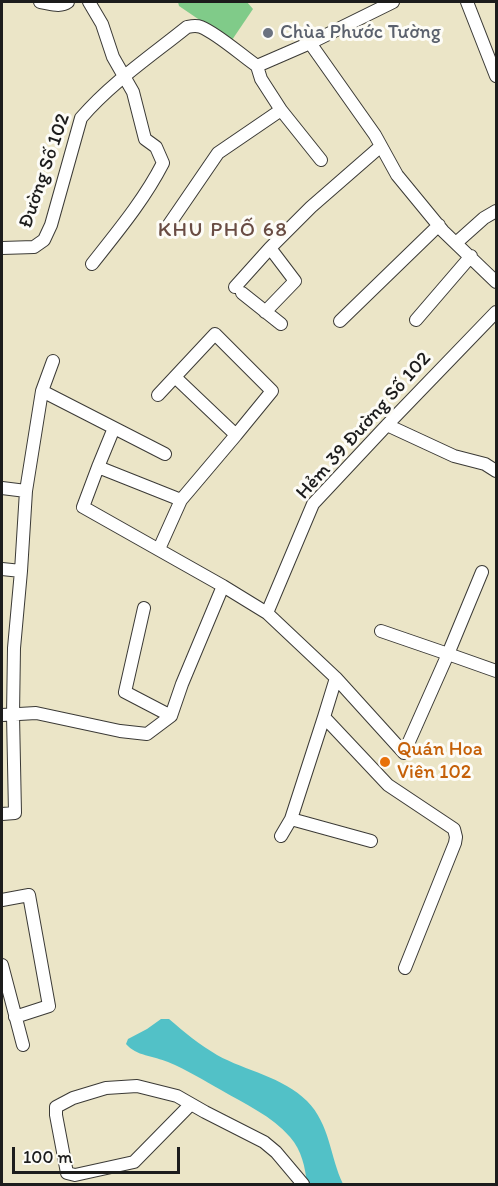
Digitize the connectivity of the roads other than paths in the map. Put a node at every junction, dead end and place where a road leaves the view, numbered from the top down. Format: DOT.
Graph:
graph roads {
  1 [pos="40,2"];
  2 [pos="68,2"];
  3 [pos="89,2"];
  4 [pos="393,2"];
  5 [pos="466,2"];
  6 [pos="310,43"];
  7 [pos="257,66"];
  8 [pos="496,76"];
  9 [pos="125,77"];
  10 [pos="281,110"];
  11 [pos="381,147"];
  12 [pos="321,160"];
  13 [pos="496,211"];
  14 [pos="439,225"];
  15 [pos="168,226"];
  16 [pos="456,243"];
  17 [pos="270,248"];
  18 [pos="2,249"];
  19 [pos="471,256"];
  20 [pos="92,264"];
  21 [pos="496,282"];
  22 [pos="266,312"];
  23 [pos="496,312"];
  24 [pos="416,320"];
  25 [pos="340,321"];
  26 [pos="281,324"];
  27 [pos="53,361"];
  28 [pos="175,377"];
  29 [pos="42,391"];
  30 [pos="158,395"];
  31 [pos="387,425"];
  32 [pos="114,429"];
  33 [pos="236,435"];
  34 [pos="165,454"];
  35 [pos="98,467"];
  36 [pos="496,471"];
  37 [pos="2,488"];
  38 [pos="26,491"];
  39 [pos="181,500"];
  40 [pos="159,549"];
  41 [pos="2,569"];
  42 [pos="21,571"];
  43 [pos="482,572"];
  44 [pos="223,586"];
  45 [pos="144,608"];
  46 [pos="267,613"];
  47 [pos="381,631"];
  48 [pos="8,647"];
  49 [pos="448,654"];
  50 [pos="496,671"];
  51 [pos="336,678"];
  52 [pos="7,715"];
  53 [pos="171,716"];
  54 [pos="324,717"];
  55 [pos="2,814"];
  56 [pos="291,819"];
  57 [pos="281,836"];
  58 [pos="371,841"];
  59 [pos="2,900"];
  60 [pos="2,965"];
  61 [pos="405,968"];
  62 [pos="15,1017"];
  63 [pos="23,1046"];
  64 [pos="191,1104"];
  65 [pos="303,1185"];
  1 -- 2 [label="street"];
  3 -- 9 [label="street"];
  4 -- 6 [label="street"];
  5 -- 8 [label="street"];
  6 -- 7 [label="street"];
  6 -- 11 [label="street"];
  7 -- 9 [label="street, Đường Số 102"];
  7 -- 10 [label="street"];
  9 -- 18 [label="street, Đường Số 102"];
  9 -- 20 [label="street"];
  10 -- 12 [label="street"];
  10 -- 15 [label="street"];
  11 -- 14 [label="street"];
  11 -- 17 [label="street"];
  13 -- 16 [label="street"];
  14 -- 16 [label="street"];
  14 -- 25 [label="street"];
  16 -- 19 [label="street"];
  17 -- 22 [label="street"];
  17 -- 22 [label="street"];
  19 -- 21 [label="street"];
  19 -- 24 [label="street"];
  22 -- 26 [label="street"];
  23 -- 31 [label="street, Hẻm 39 Đường Số 102"];
  27 -- 29 [label="street"];
  28 -- 30 [label="street"];
  28 -- 33 [label="street"];
  28 -- 33 [label="street"];
  29 -- 32 [label="street"];
  29 -- 38 [label="street"];
  31 -- 36 [label="street"];
  31 -- 46 [label="street, Hẻm 39 Đường Số 102"];
  32 -- 34 [label="street"];
  32 -- 35 [label="street"];
  33 -- 39 [label="street"];
  35 -- 39 [label="street"];
  35 -- 40 [label="street"];
  37 -- 38 [label="street"];
  38 -- 42 [label="street"];
  39 -- 40 [label="street"];
  40 -- 44 [label="street"];
  41 -- 42 [label="street"];
  42 -- 48 [label="street"];
  43 -- 49 [label="street"];
  44 -- 46 [label="street"];
  44 -- 53 [label="street"];
  45 -- 53 [label="street"];
  46 -- 51 [label="street"];
  47 -- 49 [label="street"];
  48 -- 52 [label="street"];
  49 -- 50 [label="street"];
  49 -- 51 [label="street"];
  51 -- 54 [label="street"];
  52 -- 53 [label="street"];
  52 -- 55 [label="street"];
  54 -- 56 [label="street"];
  54 -- 61 [label="street"];
  56 -- 57 [label="street"];
  56 -- 58 [label="street"];
  59 -- 62 [label="street"];
  60 -- 62 [label="street"];
  62 -- 63 [label="street"];
  64 -- 64 [label="street"];
  64 -- 65 [label="street"];
}
